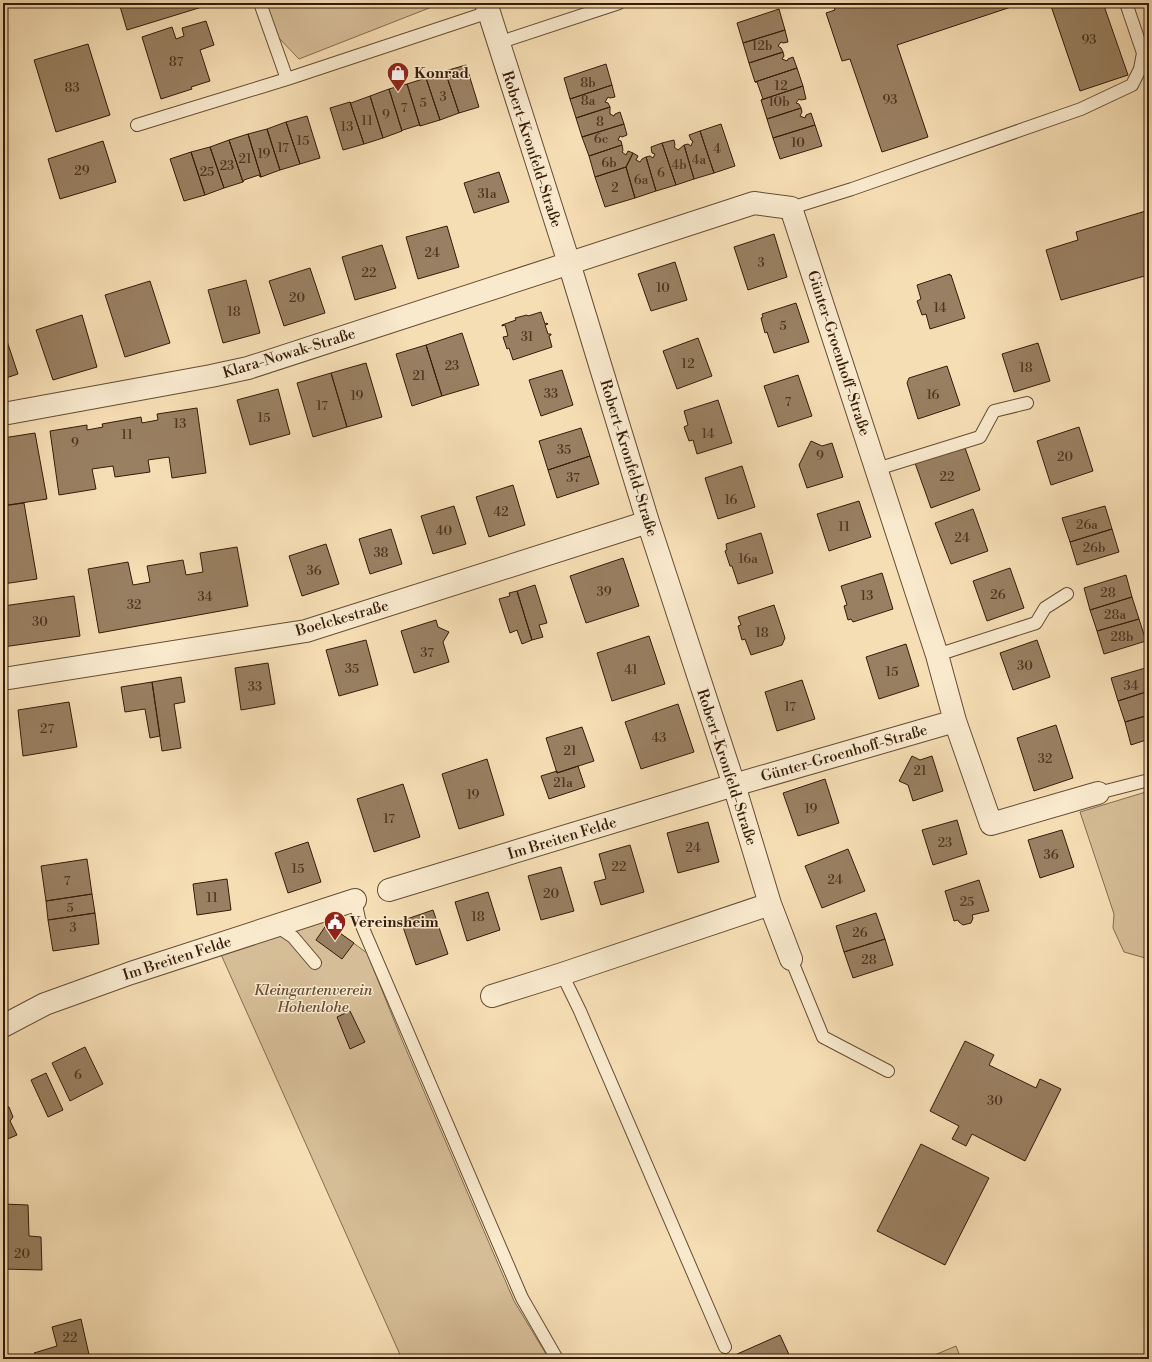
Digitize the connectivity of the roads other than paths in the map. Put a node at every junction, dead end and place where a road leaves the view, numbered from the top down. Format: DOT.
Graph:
graph roads {
  1 [pos="260,3"];
  2 [pos="619,3"];
  3 [pos="1126,3"];
  4 [pos="487,8"];
  5 [pos="498,43"];
  6 [pos="287,79"];
  7 [pos="137,125"];
  8 [pos="792,208"];
  9 [pos="569,263"];
  10 [pos="1027,403"];
  11 [pos="3,414"];
  12 [pos="877,468"];
  13 [pos="648,522"];
  14 [pos="1067,594"];
  15 [pos="937,655"];
  16 [pos="9,676"];
  17 [pos="954,721"];
  18 [pos="1149,780"];
  19 [pos="734,786"];
  20 [pos="1098,793"];
  21 [pos="389,890"];
  22 [pos="355,900"];
  23 [pos="770,904"];
  24 [pos="275,926"];
  25 [pos="791,959"];
  26 [pos="315,963"];
  27 [pos="562,974"];
  28 [pos="492,996"];
  29 [pos="3,1026"];
  30 [pos="888,1071"];
  31 [pos="725,1346"];
  32 [pos="557,1359"];
  1 -- 6 [label="lane"];
  2 -- 5 [label="lane"];
  3 -- 8 [label="lane"];
  4 -- 5 [label="street, Robert-Kronfeld-Straße"];
  4 -- 6 [label="lane, Robert-Kronfeld-Straße"];
  5 -- 9 [label="street, Robert-Kronfeld-Straße"];
  6 -- 7 [label="lane, Robert-Kronfeld-Straße"];
  8 -- 9 [label="street"];
  8 -- 12 [label="street, Günter-Groenhoff-Straße"];
  9 -- 11 [label="street, Klara-Nowak-Straße"];
  9 -- 13 [label="street, Robert-Kronfeld-Straße"];
  10 -- 12 [label="lane"];
  12 -- 15 [label="street, Günter-Groenhoff-Straße"];
  13 -- 16 [label="street, Boelckestraße"];
  13 -- 19 [label="street, Robert-Kronfeld-Straße"];
  14 -- 15 [label="lane"];
  15 -- 17 [label="street, Günter-Groenhoff-Straße"];
  17 -- 19 [label="street, Günter-Groenhoff-Straße"];
  17 -- 20 [label="street, Günter-Groenhoff-Straße"];
  18 -- 20 [label="lane"];
  19 -- 21 [label="street, Im Breiten Felde"];
  19 -- 23 [label="street, Robert-Kronfeld-Straße"];
  22 -- 24 [label="street, Im Breiten Felde"];
  22 -- 32 [label="lane"];
  23 -- 25 [label="street, Robert-Kronfeld-Straße"];
  23 -- 27 [label="street"];
  24 -- 26 [label="lane"];
  24 -- 29 [label="street, Im Breiten Felde"];
  25 -- 30 [label="lane"];
  27 -- 28 [label="street"];
  27 -- 31 [label="lane"];
}
